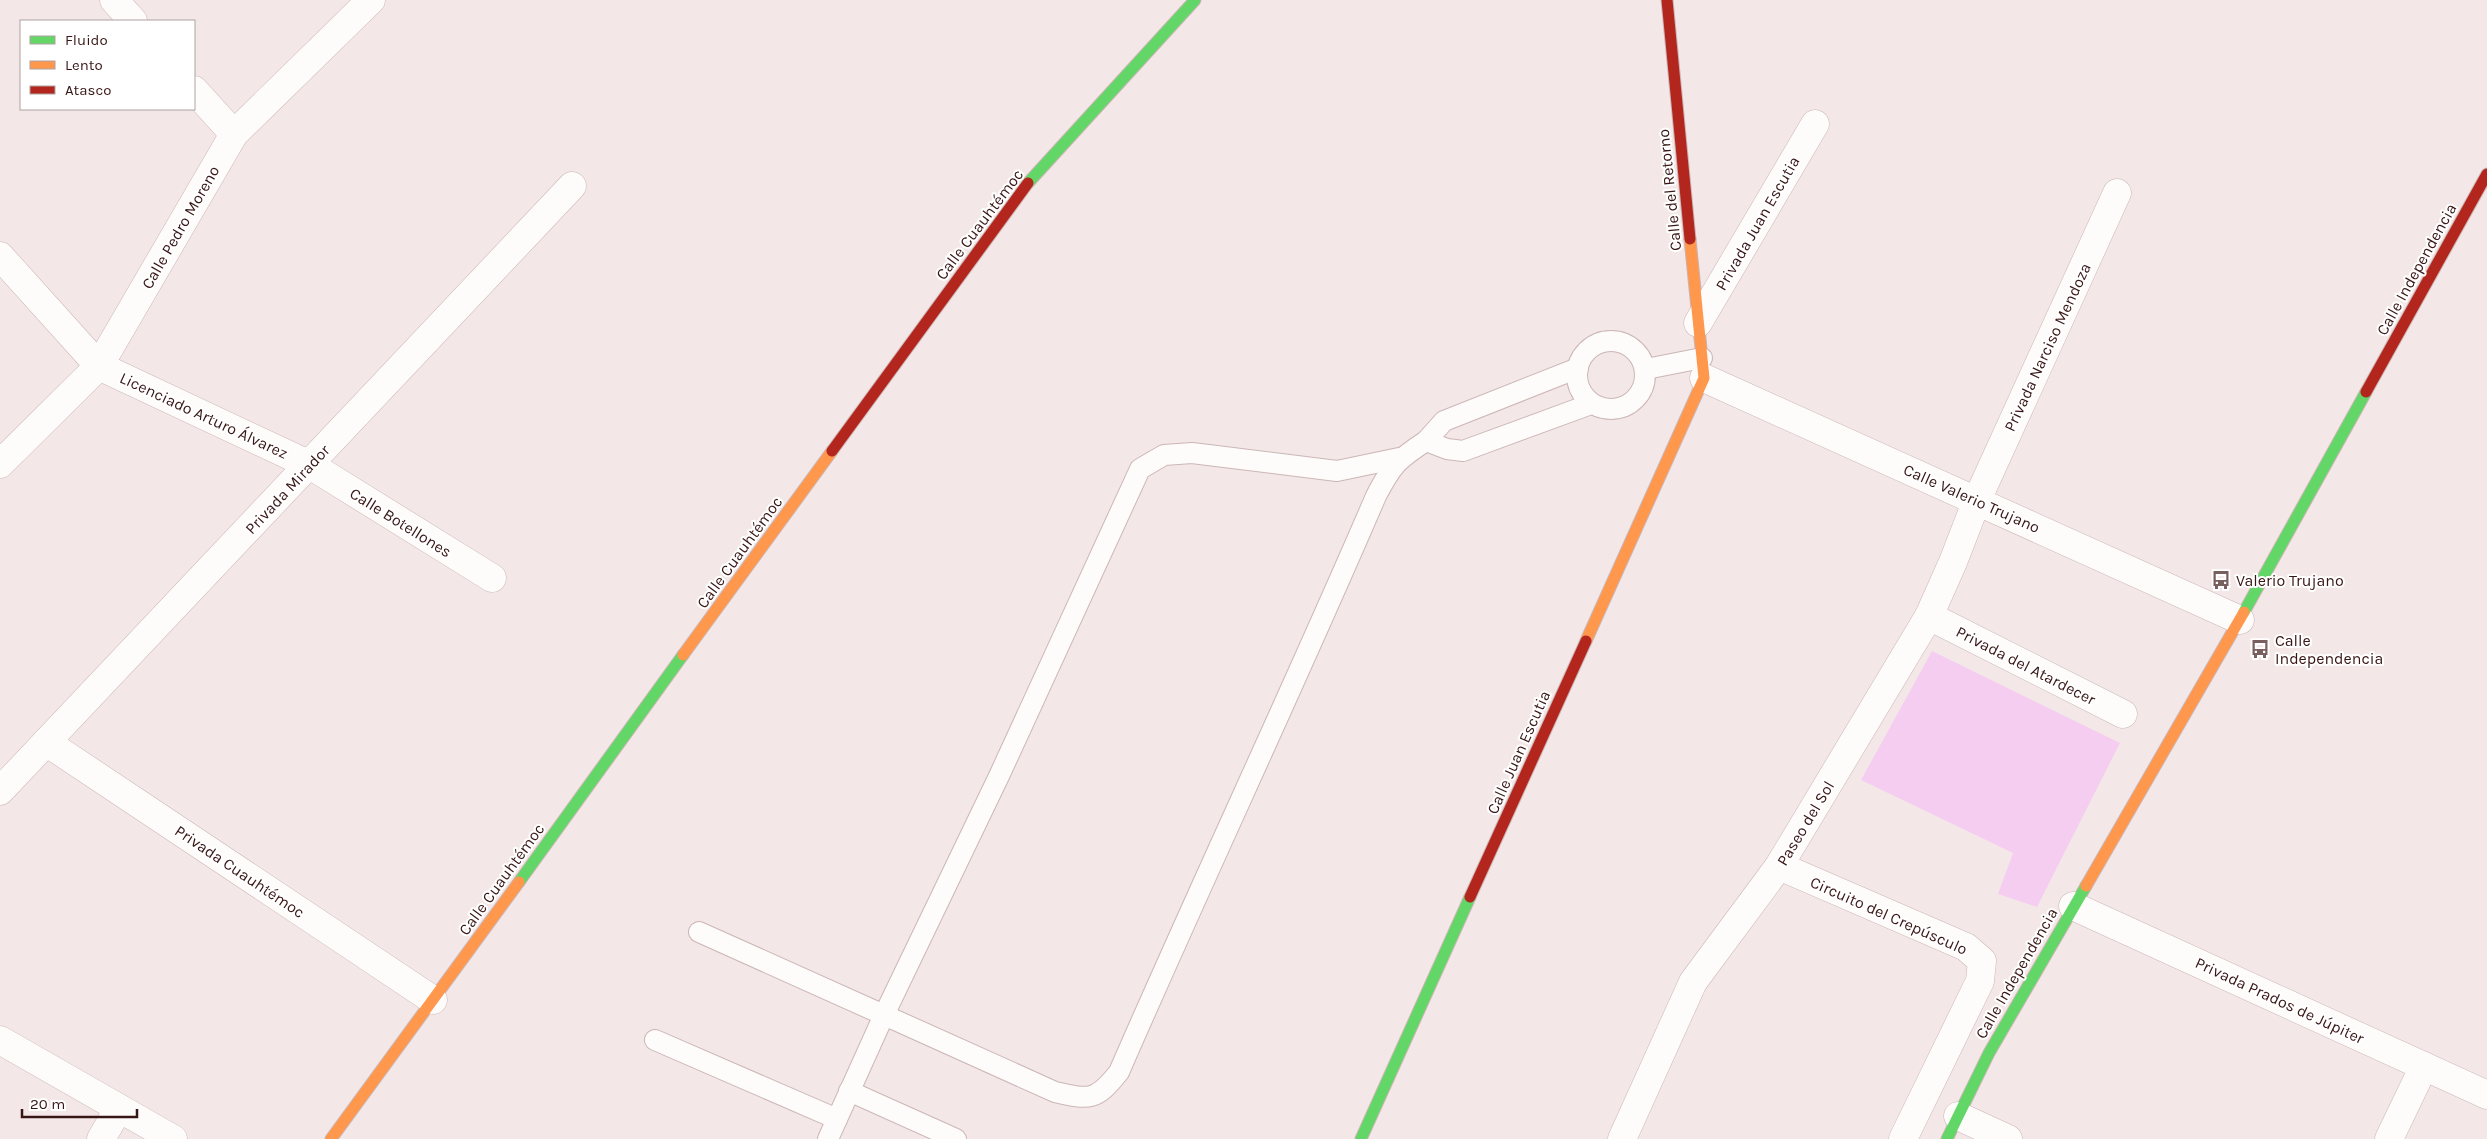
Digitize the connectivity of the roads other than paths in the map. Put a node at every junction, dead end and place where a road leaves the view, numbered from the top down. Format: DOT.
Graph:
graph roads {
  1 [pos="114,0"];
  2 [pos="371,0"];
  3 [pos="1195,0"];
  4 [pos="1667,0"];
  5 [pos="132,20"];
  6 [pos="195,91"];
  7 [pos="1815,124"];
  8 [pos="234,134"];
  9 [pos="2487,174"];
  10 [pos="572,186"];
  11 [pos="2117,194"];
  12 [pos="0,256"];
  13 [pos="1698,323"];
  14 [pos="99,366"];
  15 [pos="1578,368"];
  16 [pos="1703,368"];
  17 [pos="1646,369"];
  18 [pos="1591,404"];
  19 [pos="1426,441"];
  20 [pos="1399,458"];
  21 [pos="0,464"];
  22 [pos="310,465"];
  23 [pos="1976,500"];
  24 [pos="492,578"];
  25 [pos="1929,616"];
  26 [pos="2240,620"];
  27 [pos="2123,714"];
  28 [pos="46,742"];
  29 [pos="0,791"];
  30 [pos="1779,866"];
  31 [pos="2073,906"];
  32 [pos="699,932"];
  33 [pos="433,1000"];
  34 [pos="884,1015"];
  35 [pos="0,1040"];
  36 [pos="655,1040"];
  37 [pos="2424,1066"];
  38 [pos="849,1092"];
  39 [pos="2487,1095"];
  40 [pos="120,1108"];
  41 [pos="837,1119"];
  42 [pos="1953,1128"];
  43 [pos="101,1139"];
  44 [pos="173,1139"];
  45 [pos="330,1139"];
  46 [pos="828,1139"];
  47 [pos="956,1139"];
  48 [pos="1361,1139"];
  49 [pos="1622,1139"];
  50 [pos="1903,1139"];
  51 [pos="2008,1139"];
  52 [pos="2390,1139"];
  1 -- 5 [label="street"];
  2 -- 8 [label="street, Calle Pedro Moreno"];
  3 -- 33 [label="street, Calle Cuauhtémoc"];
  4 -- 13 [label="street, Calle del Retorno"];
  6 -- 8 [label="street"];
  7 -- 13 [label="street, Privada Juan Escutia"];
  8 -- 14 [label="street, Calle Pedro Moreno"];
  9 -- 26 [label="street, Calle Independencia"];
  10 -- 22 [label="street, Privada Mirador"];
  11 -- 23 [label="street, Privada Narciso Mendoza"];
  12 -- 14 [label="street"];
  13 -- 16 [label="street, Calle del Retorno"];
  14 -- 21 [label="street, Calle Pedro Moreno"];
  14 -- 22 [label="street, Licenciado Arturo Álvarez"];
  15 -- 17 [label="lane"];
  15 -- 18 [label="lane"];
  15 -- 19 [label="lane"];
  16 -- 17 [label="lane"];
  16 -- 23 [label="street, Calle Valerio Trujano"];
  16 -- 48 [label="street, Calle Juan Escutia"];
  17 -- 18 [label="lane"];
  18 -- 19 [label="lane"];
  19 -- 20 [label="lane"];
  20 -- 34 [label="lane"];
  20 -- 34 [label="lane"];
  22 -- 24 [label="street, Calle Botellones"];
  22 -- 28 [label="street, Privada Mirador"];
  23 -- 25 [label="street, Paseo del Sol"];
  23 -- 26 [label="street, Calle Valerio Trujano"];
  25 -- 27 [label="street, Privada del Atardecer"];
  25 -- 30 [label="street, Paseo del Sol"];
  26 -- 31 [label="street, Calle Independencia"];
  28 -- 29 [label="street, Privada Mirador"];
  28 -- 33 [label="street, Privada Cuauhtémoc"];
  30 -- 49 [label="street, Paseo del Sol"];
  30 -- 50 [label="street, Circuito del Crepúsculo"];
  31 -- 37 [label="street, Privada Prados de Júpiter"];
  31 -- 42 [label="street, Calle Independencia"];
  32 -- 34 [label="lane"];
  33 -- 45 [label="street, Calle Cuauhtémoc"];
  34 -- 38 [label="lane"];
  35 -- 40 [label="street"];
  36 -- 41 [label="lane"];
  37 -- 39 [label="street, Privada Prados de Júpiter"];
  37 -- 52 [label="street"];
  38 -- 41 [label="lane"];
  38 -- 47 [label="lane"];
  40 -- 43 [label="street"];
  40 -- 44 [label="street"];
  41 -- 46 [label="lane"];
  42 -- 51 [label="street"];
}
